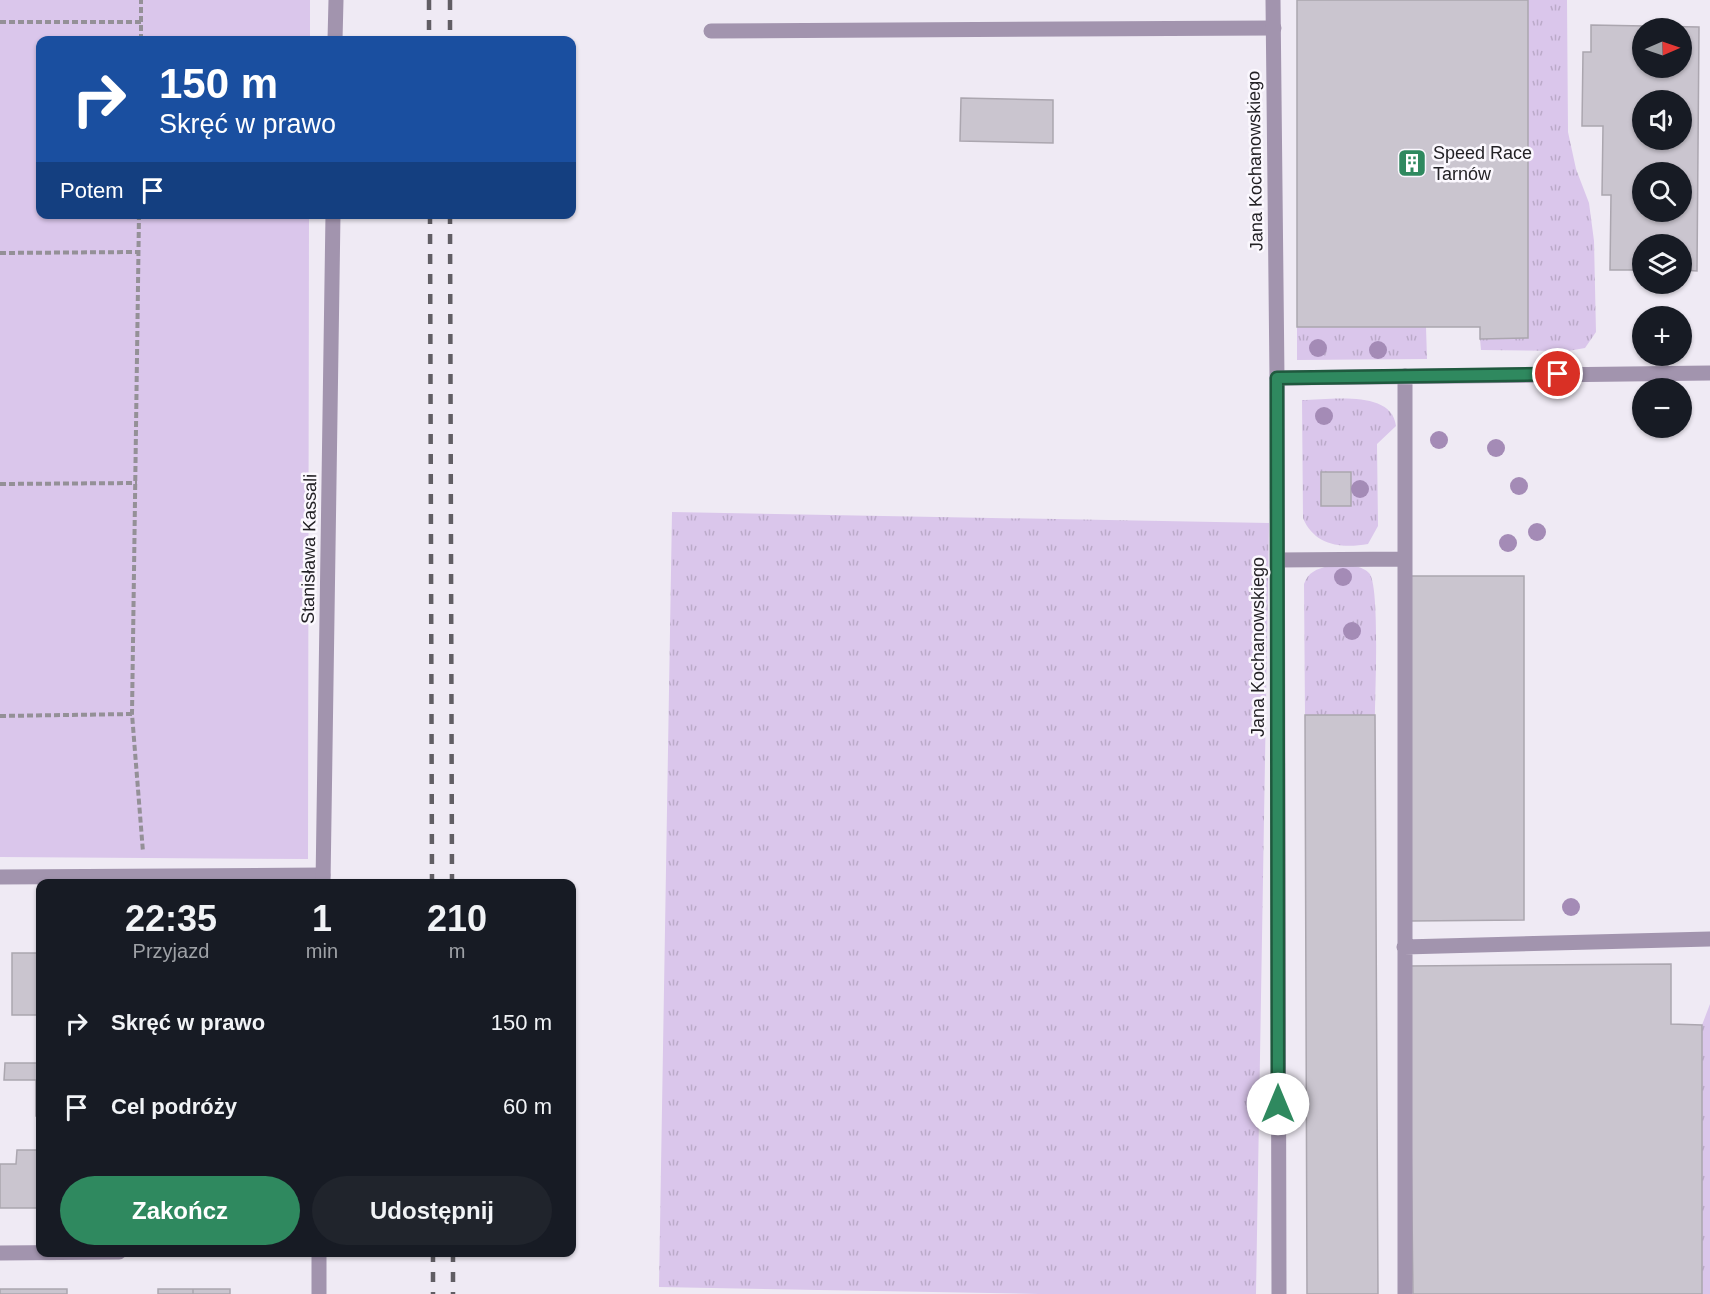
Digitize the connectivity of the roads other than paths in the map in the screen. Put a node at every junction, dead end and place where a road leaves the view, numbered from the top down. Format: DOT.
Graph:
graph roads {
  1 [pos="336,0"];
  2 [pos="1274,0"];
  3 [pos="1274,27"];
  4 [pos="711,31"];
  5 [pos="335,36"];
  6 [pos="333,219"];
  7 [pos="1710,373"];
  8 [pos="1405,376"];
  9 [pos="1277,378"];
  10 [pos="1405,559"];
  11 [pos="1278,560"];
  12 [pos="0,877"];
  13 [pos="323,879"];
  14 [pos="1710,939"];
  15 [pos="1404,947"];
  16 [pos="0,1253"];
  17 [pos="36,1253"];
  18 [pos="319,1257"];
  19 [pos="319,1294"];
  20 [pos="1279,1294"];
  21 [pos="1405,1294"];
  1 -- 5 [label="street"];
  2 -- 3 [label="street, Jana Kochanowskiego"];
  3 -- 4 [label="street"];
  3 -- 9 [label="street, Jana Kochanowskiego"];
  6 -- 13 [label="street, Stanisława Kassali"];
  7 -- 8 [label="street"];
  8 -- 9 [label="street"];
  8 -- 10 [label="street"];
  9 -- 11 [label="street, Jana Kochanowskiego"];
  10 -- 11 [label="street"];
  10 -- 15 [label="street"];
  11 -- 20 [label="street, Jana Kochanowskiego"];
  12 -- 13 [label="street"];
  14 -- 15 [label="street"];
  15 -- 21 [label="street"];
  16 -- 17 [label="street"];
  18 -- 19 [label="street"];
}
